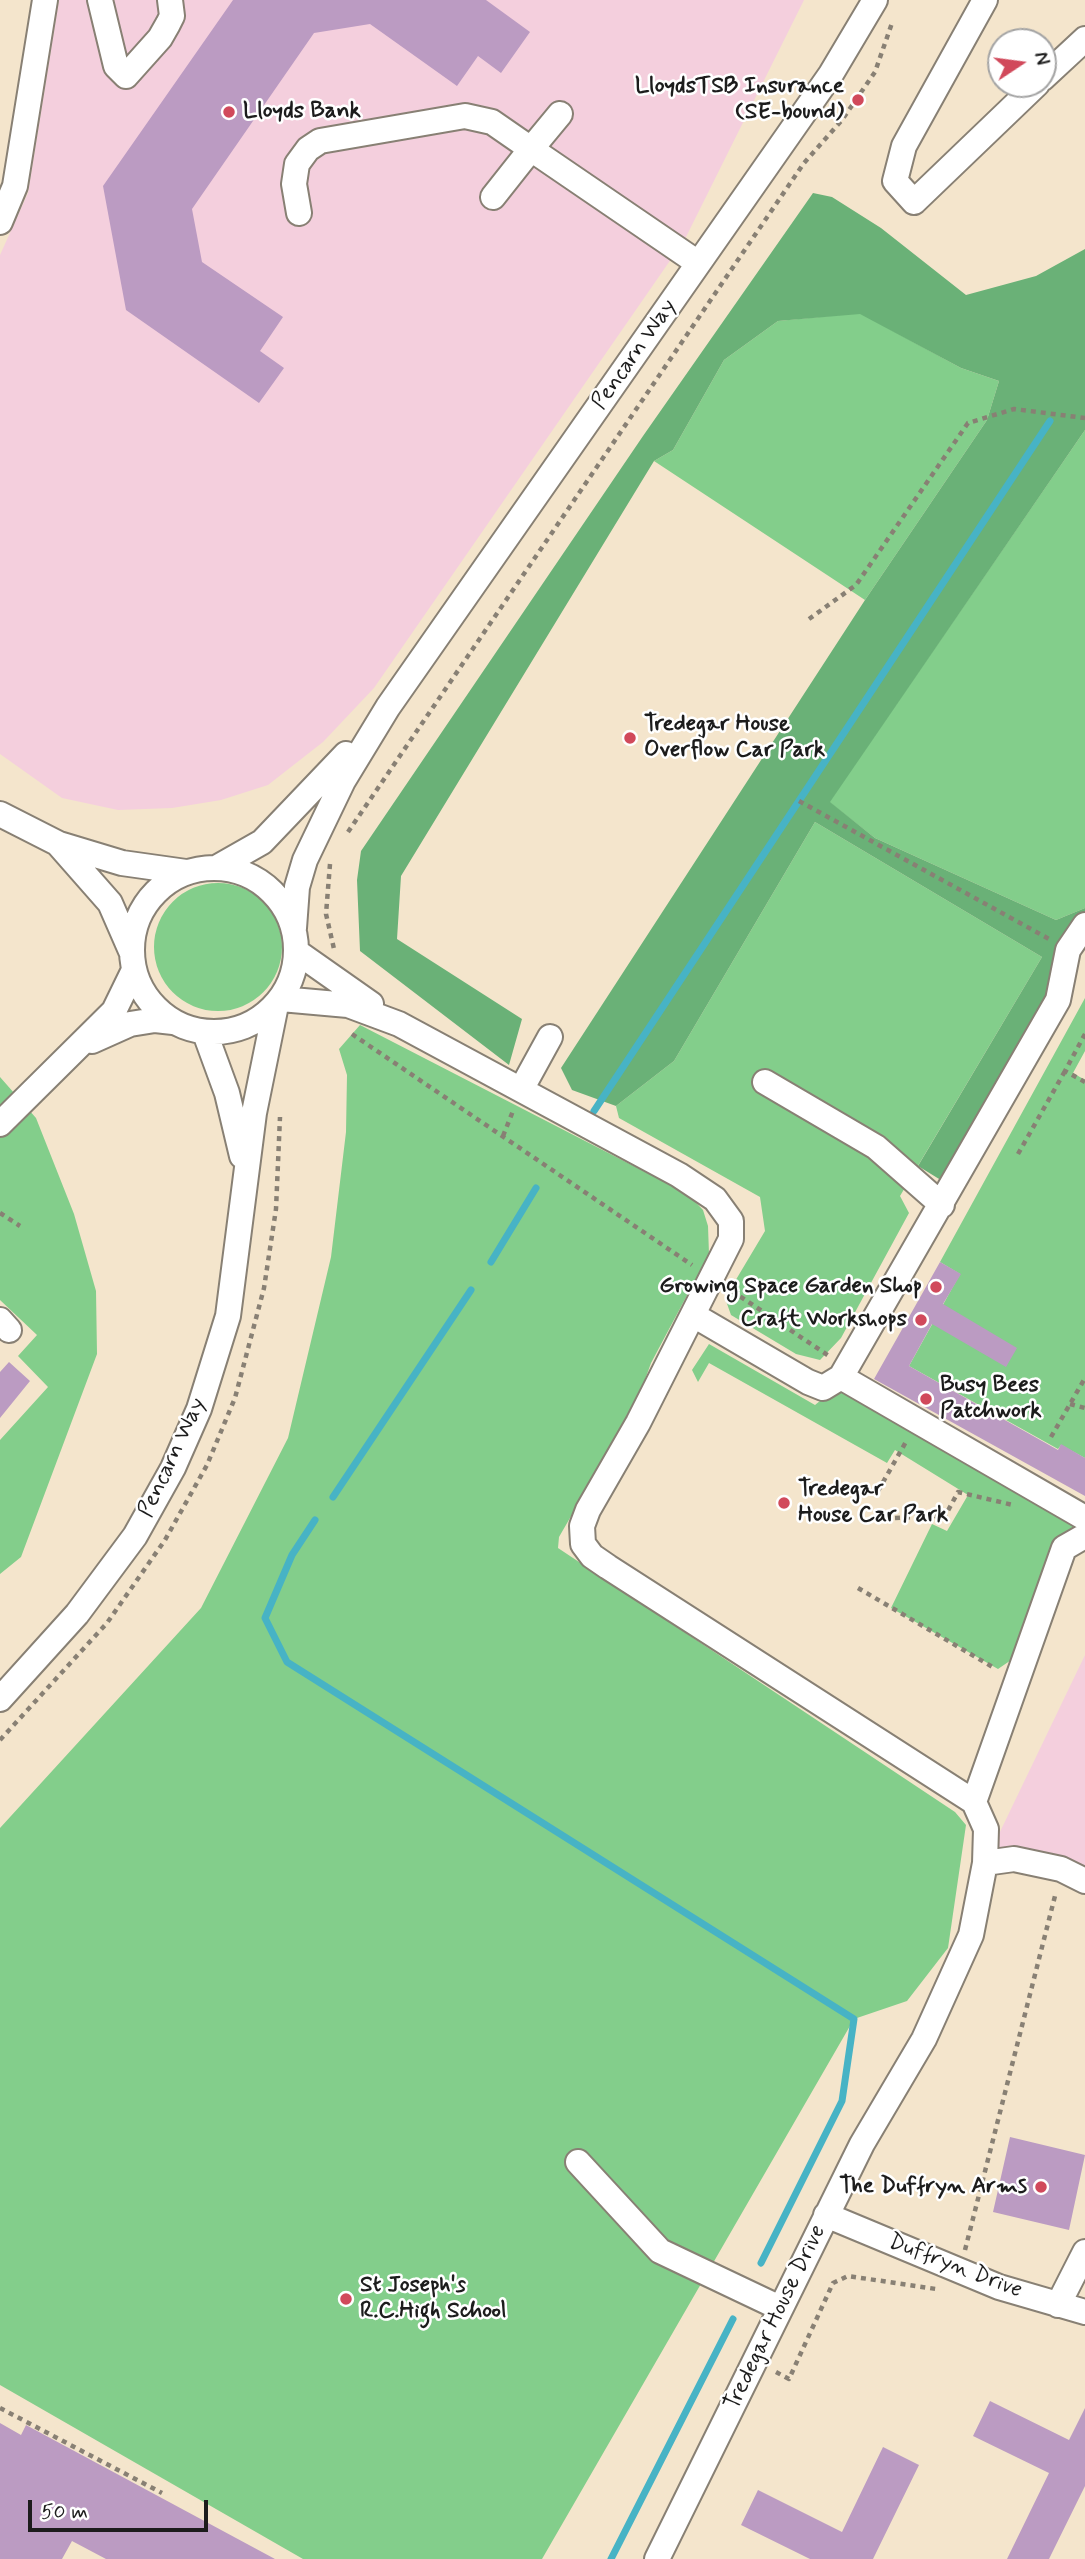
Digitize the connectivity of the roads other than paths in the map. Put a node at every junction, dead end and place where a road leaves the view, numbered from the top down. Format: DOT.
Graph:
graph roads {
  1 [pos="45,0"];
  2 [pos="100,0"];
  3 [pos="170,0"];
  4 [pos="875,0"];
  5 [pos="985,0"];
  6 [pos="1085,39"];
  7 [pos="1057,65"];
  8 [pos="1022,98"];
  9 [pos="560,114"];
  10 [pos="531,149"];
  11 [pos="494,197"];
  12 [pos="299,213"];
  13 [pos="0,222"];
  14 [pos="698,263"];
  15 [pos="388,706"];
  16 [pos="0,814"];
  17 [pos="59,844"];
  18 [pos="218,867"];
  19 [pos="186,872"];
  20 [pos="1085,925"];
  21 [pos="295,940"];
  22 [pos="133,961"];
  23 [pos="278,1002"];
  24 [pos="173,1022"];
  25 [pos="399,1024"];
  26 [pos="205,1033"];
  27 [pos="550,1037"];
  28 [pos="81,1045"];
  29 [pos="765,1082"];
  30 [pos="522,1088"];
  31 [pos="0,1124"];
  32 [pos="246,1170"];
  33 [pos="942,1205"];
  34 [pos="695,1316"];
  35 [pos="844,1372"];
  36 [pos="1085,1518"];
  37 [pos="1085,1536"];
  38 [pos="0,1699"];
  39 [pos="974,1802"];
  40 [pos="985,1863"];
  41 [pos="1079,1876"];
  42 [pos="578,2162"];
  43 [pos="826,2215"];
  44 [pos="1085,2252"];
  45 [pos="1058,2305"];
  46 [pos="780,2308"];
  47 [pos="1085,2312"];
  48 [pos="657,2559"];
  1 -- 13 [label="street"];
  2 -- 3 [label="street"];
  4 -- 14 [label="street, Pencarn Way"];
  5 -- 8 [label="street"];
  6 -- 7 [label="street"];
  9 -- 10 [label="street"];
  10 -- 11 [label="street"];
  10 -- 12 [label="street"];
  10 -- 14 [label="street"];
  14 -- 15 [label="street, Pencarn Way"];
  15 -- 18 [label="street, Pencarn Way"];
  15 -- 21 [label="street, Pencarn Way"];
  16 -- 17 [label="street"];
  17 -- 19 [label="street"];
  17 -- 22 [label="street"];
  18 -- 19 [label="street"];
  18 -- 21 [label="street"];
  19 -- 22 [label="street"];
  20 -- 33 [label="street"];
  21 -- 23 [label="street"];
  21 -- 25 [label="street"];
  22 -- 24 [label="street"];
  22 -- 28 [label="street"];
  23 -- 25 [label="street"];
  23 -- 26 [label="street"];
  23 -- 32 [label="street, Pencarn Way"];
  24 -- 26 [label="street"];
  24 -- 28 [label="street"];
  25 -- 30 [label="street"];
  26 -- 32 [label="street, Pencarn Way"];
  27 -- 30 [label="street"];
  28 -- 31 [label="street"];
  29 -- 33 [label="street"];
  30 -- 34 [label="street"];
  32 -- 38 [label="street, Pencarn Way"];
  33 -- 35 [label="street"];
  34 -- 35 [label="street"];
  34 -- 39 [label="street"];
  35 -- 36 [label="street"];
  37 -- 39 [label="street"];
  39 -- 40 [label="street, Tredegar House Drive"];
  40 -- 41 [label="street"];
  40 -- 43 [label="street, Tredegar House Drive"];
  42 -- 46 [label="street"];
  43 -- 45 [label="street, Duffryn Drive"];
  43 -- 46 [label="street, Tredegar House Drive"];
  44 -- 45 [label="street"];
  45 -- 47 [label="street, Duffryn Drive"];
  46 -- 48 [label="street, Tredegar House Drive"];
}
